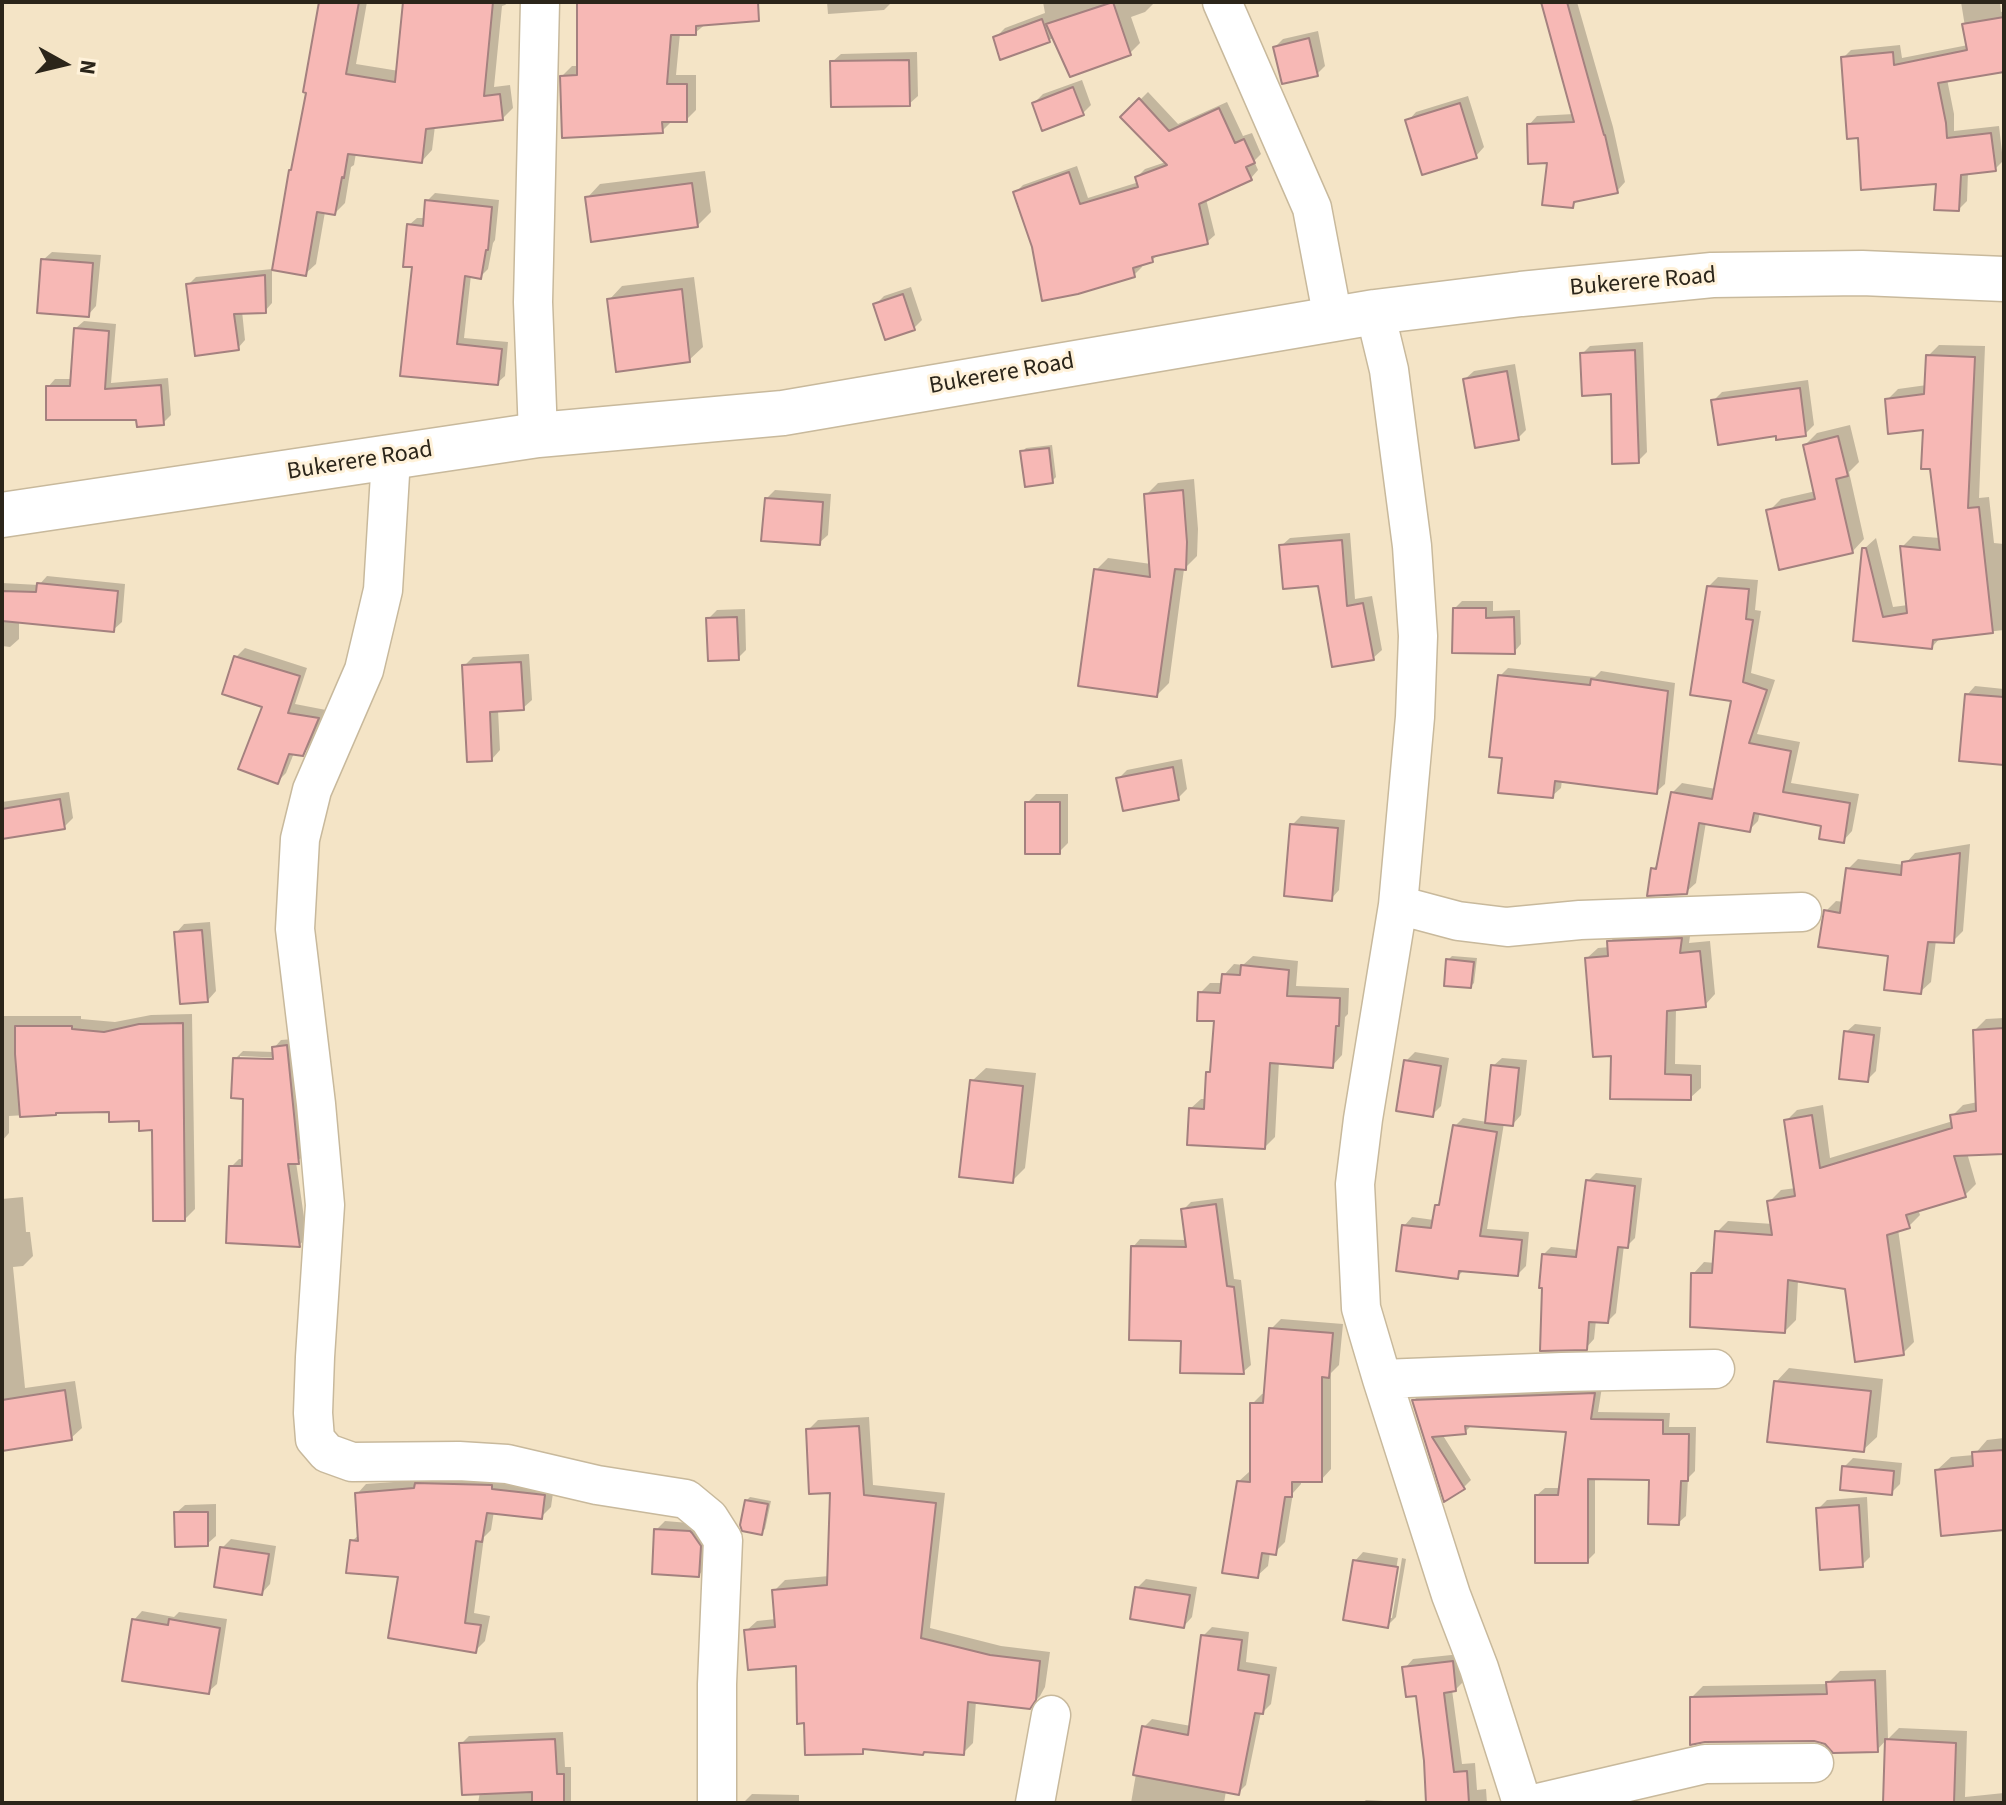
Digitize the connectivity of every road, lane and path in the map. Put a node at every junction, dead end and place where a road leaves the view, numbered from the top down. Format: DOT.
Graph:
graph roads {
  1 [pos="540,2"];
  2 [pos="1222,2"];
  3 [pos="2004,279"];
  4 [pos="1354,316"];
  5 [pos="538,435"];
  6 [pos="391,458"];
  7 [pos="2,515"];
  8 [pos="1398,905"];
  9 [pos="1802,912"];
  10 [pos="1715,1369"];
  11 [pos="1382,1379"];
  12 [pos="1051,1715"];
  13 [pos="1814,1763"];
  14 [pos="717,1803"];
  15 [pos="1035,1803"];
  16 [pos="1522,1803"];
  17 [pos="1538,1803"];
  1 -- 5 [label="street"];
  2 -- 4 [label="street"];
  3 -- 4 [label="main road, Bukerere Road"];
  4 -- 5 [label="main road, Bukerere Road"];
  4 -- 8 [label="street"];
  5 -- 6 [label="main road, Bukerere Road"];
  6 -- 7 [label="main road, Bukerere Road"];
  6 -- 14 [label="street"];
  8 -- 9 [label="street"];
  8 -- 11 [label="street"];
  10 -- 11 [label="street"];
  11 -- 16 [label="street"];
  12 -- 15 [label="street"];
  13 -- 17 [label="street"];
}
